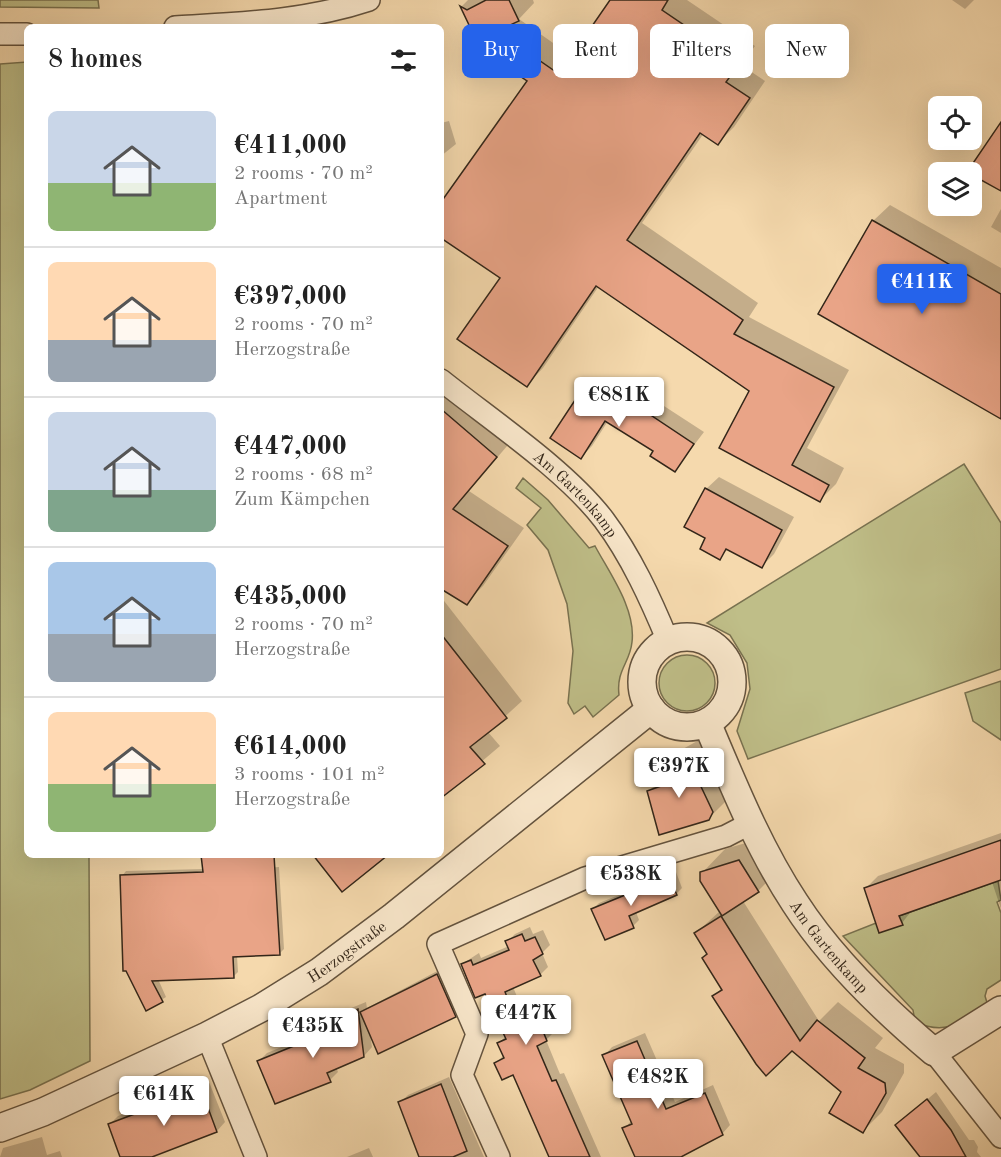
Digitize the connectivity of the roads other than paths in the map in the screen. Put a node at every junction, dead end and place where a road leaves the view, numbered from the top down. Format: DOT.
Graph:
graph roads {
  1 [pos="369,0"];
  2 [pos="272,24"];
  3 [pos="0,34"];
  4 [pos="24,34"];
  5 [pos="444,382"];
  6 [pos="668,641"];
  7 [pos="651,709"];
  8 [pos="707,723"];
  9 [pos="751,823"];
  10 [pos="1001,1010"];
  11 [pos="207,1036"];
  12 [pos="934,1053"];
  13 [pos="0,1128"];
  14 [pos="1001,1137"];
  15 [pos="256,1157"];
  16 [pos="498,1157"];
  1 -- 2 [label="street"];
  3 -- 4 [label="street"];
  5 -- 6 [label="street, Am Gartenkamp"];
  6 -- 7 [label="street"];
  6 -- 8 [label="street"];
  7 -- 8 [label="street"];
  7 -- 11 [label="street, Herzogstraße"];
  8 -- 9 [label="street, Am Gartenkamp"];
  9 -- 12 [label="street, Am Gartenkamp"];
  9 -- 16 [label="street"];
  10 -- 12 [label="street"];
  11 -- 13 [label="street, Herzogstraße"];
  11 -- 15 [label="street"];
  12 -- 14 [label="street, Am Gartenkamp"];
}
